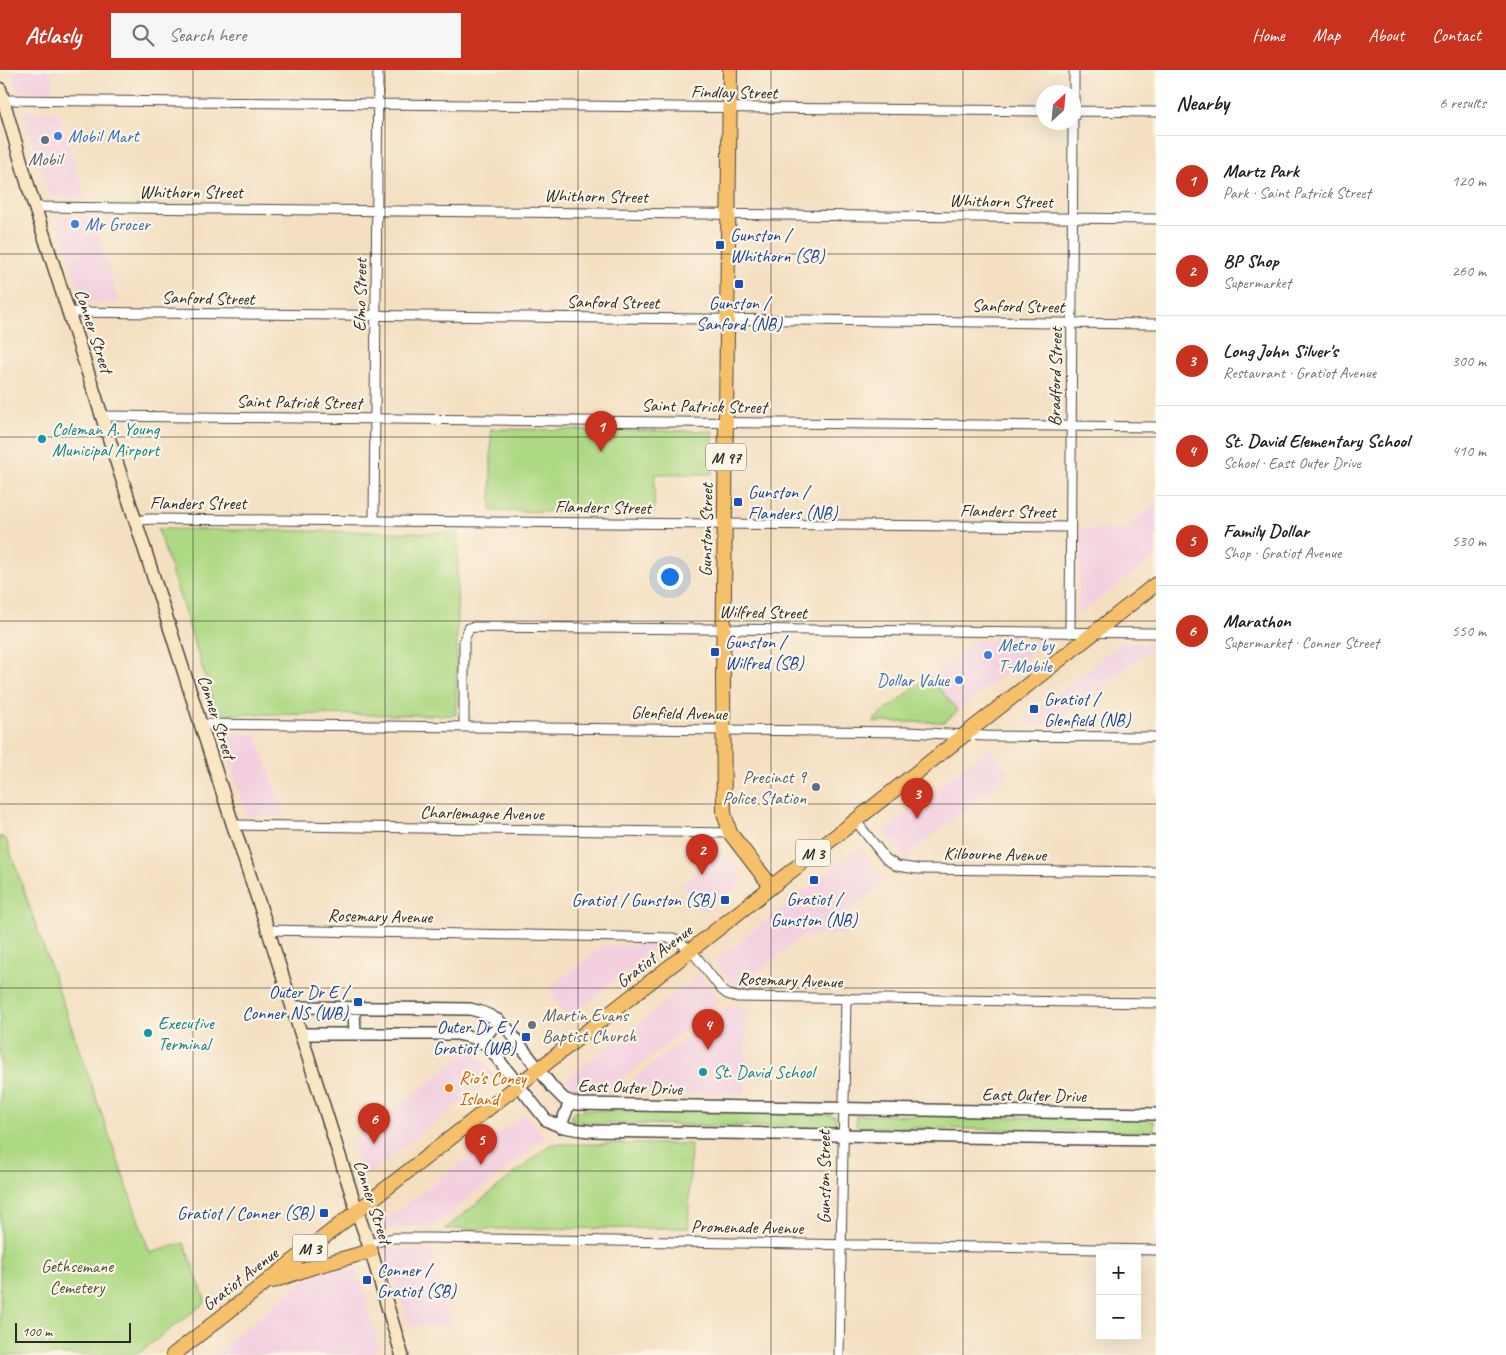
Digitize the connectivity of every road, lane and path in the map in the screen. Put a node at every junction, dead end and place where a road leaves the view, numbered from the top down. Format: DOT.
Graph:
graph roads {
  1 [pos="378,70"];
  2 [pos="730,70"];
  3 [pos="1074,70"];
  4 [pos="1074,85"];
  5 [pos="2,95"];
  6 [pos="378,104"];
  7 [pos="730,108"];
  8 [pos="1036,111"];
  9 [pos="1081,111"];
  10 [pos="1156,112"];
  11 [pos="1074,130"];
  12 [pos="36,207"];
  13 [pos="377,210"];
  14 [pos="729,214"];
  15 [pos="1073,218"];
  16 [pos="1156,219"];
  17 [pos="69,312"];
  18 [pos="376,316"];
  19 [pos="727,320"];
  20 [pos="1072,323"];
  21 [pos="1156,324"];
  22 [pos="102,416"];
  23 [pos="375,419"];
  24 [pos="726,422"];
  25 [pos="1071,426"];
  26 [pos="1156,427"];
  27 [pos="137,520"];
  28 [pos="374,520"];
  29 [pos="725,525"];
  30 [pos="1070,527"];
  31 [pos="1156,584"];
  32 [pos="724,628"];
  33 [pos="1094,632"];
  34 [pos="1070,633"];
  35 [pos="1156,633"];
  36 [pos="201,724"];
  37 [pos="464,727"];
  38 [pos="723,730"];
  39 [pos="964,735"];
  40 [pos="1156,737"];
  41 [pos="855,820"];
  42 [pos="233,826"];
  43 [pos="730,833"];
  44 [pos="1156,872"];
  45 [pos="771,886"];
  46 [pos="268,930"];
  47 [pos="691,950"];
  48 [pos="846,998"];
  49 [pos="1156,1003"];
  50 [pos="293,1007"];
  51 [pos="354,1008"];
  52 [pos="498,1020"];
  53 [pos="302,1034"];
  54 [pos="355,1034"];
  55 [pos="482,1042"];
  56 [pos="538,1069"];
  57 [pos="518,1085"];
  58 [pos="570,1102"];
  59 [pos="844,1110"];
  60 [pos="1156,1114"];
  61 [pos="560,1127"];
  62 [pos="843,1135"];
  63 [pos="1156,1140"];
  64 [pos="357,1211"];
  65 [pos="842,1245"];
  66 [pos="370,1248"];
  67 [pos="1156,1250"];
  68 [pos="263,1284"];
  69 [pos="173,1355"];
  70 [pos="402,1355"];
  71 [pos="840,1355"];
  1 -- 6 [label="street, Elmo Street"];
  2 -- 7 [label="main road, Gunston Street / M 97"];
  3 -- 4 [label="street, Bradford Street"];
  5 -- 6 [label="street, Findlay Street"];
  5 -- 12 [label="main road, Conner Street"];
  6 -- 7 [label="street, Findlay Street"];
  6 -- 13 [label="street, Elmo Street"];
  7 -- 8 [label="street, Findlay Street"];
  7 -- 14 [label="main road, Gunston Street / M 97"];
  9 -- 10 [label="street"];
  11 -- 15 [label="street, Bradford Street"];
  12 -- 13 [label="street, Whithorn Street"];
  12 -- 17 [label="main road, Conner Street"];
  13 -- 14 [label="street, Whithorn Street"];
  13 -- 18 [label="street, Elmo Street"];
  14 -- 15 [label="street, Whithorn Street"];
  14 -- 19 [label="main road, Gunston Street / M 97"];
  15 -- 16 [label="street, Whithorn Street"];
  15 -- 20 [label="street, Bradford Street"];
  17 -- 18 [label="street, Sanford Street"];
  17 -- 22 [label="main road, Conner Street"];
  18 -- 19 [label="street, Sanford Street"];
  18 -- 23 [label="street, Elmo Street"];
  19 -- 20 [label="street, Sanford Street"];
  19 -- 24 [label="main road, Gunston Street / M 97"];
  20 -- 21 [label="street, Sanford Street"];
  20 -- 25 [label="street, Bradford Street"];
  22 -- 23 [label="street, Saint Patrick Street"];
  22 -- 27 [label="main road, Conner Street"];
  23 -- 24 [label="street, Saint Patrick Street"];
  23 -- 28 [label="street, Elmo Street"];
  24 -- 25 [label="street, Saint Patrick Street"];
  24 -- 29 [label="main road, Gunston Street / M 97"];
  25 -- 26 [label="street, Saint Patrick Street"];
  25 -- 30 [label="street, Bradford Street"];
  27 -- 28 [label="street, Flanders Street"];
  27 -- 36 [label="main road, Conner Street"];
  28 -- 29 [label="street, Flanders Street"];
  29 -- 30 [label="street, Flanders Street"];
  29 -- 32 [label="main road, Gunston Street / M 97"];
  30 -- 34 [label="street, Bradford Street"];
  31 -- 33 [label="main road, Gratiot Avenue / M 3"];
  32 -- 34 [label="street, Wilfred Street"];
  32 -- 37 [label="street, Wilfred Street"];
  32 -- 38 [label="main road, Gunston Street / M 97"];
  33 -- 34 [label="street, Wilfred Street"];
  33 -- 35 [label="street, Wilfred Street"];
  33 -- 39 [label="main road, Gratiot Avenue / M 3"];
  36 -- 37 [label="street, Glenfield Avenue"];
  36 -- 42 [label="main road, Conner Street"];
  37 -- 38 [label="street, Glenfield Avenue"];
  38 -- 39 [label="street, Glenfield Avenue"];
  38 -- 43 [label="main road, Gunston Street / M 97"];
  39 -- 40 [label="street, Glenfield Avenue"];
  39 -- 41 [label="main road, Gratiot Avenue / M 3"];
  41 -- 44 [label="street, Kilbourne Avenue"];
  41 -- 45 [label="main road, Gratiot Avenue / M 3"];
  42 -- 43 [label="street, Charlemagne Avenue"];
  42 -- 46 [label="main road, Conner Street"];
  43 -- 45 [label="main road, Gunston Street / M 97"];
  45 -- 47 [label="main road, Gratiot Avenue / M 3"];
  46 -- 47 [label="street, Rosemary Avenue"];
  46 -- 50 [label="main road, Conner Street"];
  47 -- 48 [label="street, Rosemary Avenue"];
  47 -- 56 [label="main road, Gratiot Avenue / M 3"];
  48 -- 49 [label="street, Rosemary Avenue"];
  48 -- 59 [label="street, Gunston Street"];
  50 -- 51 [label="street, East Outer Drive"];
  50 -- 53 [label="main road, Conner Street"];
  51 -- 52 [label="street, East Outer Drive"];
  51 -- 54 [label="street"];
  52 -- 55 [label="street"];
  52 -- 56 [label="street, East Outer Drive"];
  53 -- 54 [label="street"];
  53 -- 64 [label="main road, Conner Street"];
  54 -- 55 [label="street"];
  55 -- 57 [label="street"];
  56 -- 57 [label="main road, Gratiot Avenue / M 3"];
  56 -- 58 [label="street, East Outer Drive"];
  57 -- 61 [label="street"];
  57 -- 64 [label="main road, Gratiot Avenue / M 3"];
  58 -- 59 [label="street, East Outer Drive"];
  58 -- 61 [label="street"];
  59 -- 60 [label="street, East Outer Drive"];
  59 -- 62 [label="street, Gunston Street"];
  61 -- 62 [label="street"];
  62 -- 63 [label="street"];
  62 -- 65 [label="street, Gunston Street"];
  64 -- 66 [label="main road, Conner Street"];
  64 -- 68 [label="main road, Gratiot Avenue / M 3"];
  65 -- 66 [label="street, Promenade Avenue"];
  65 -- 67 [label="street, Promenade Avenue"];
  65 -- 71 [label="street, Gunston Street"];
  66 -- 68 [label="main road"];
  66 -- 70 [label="main road, Conner Street"];
  68 -- 69 [label="main road, Gratiot Avenue / M 3"];
}
